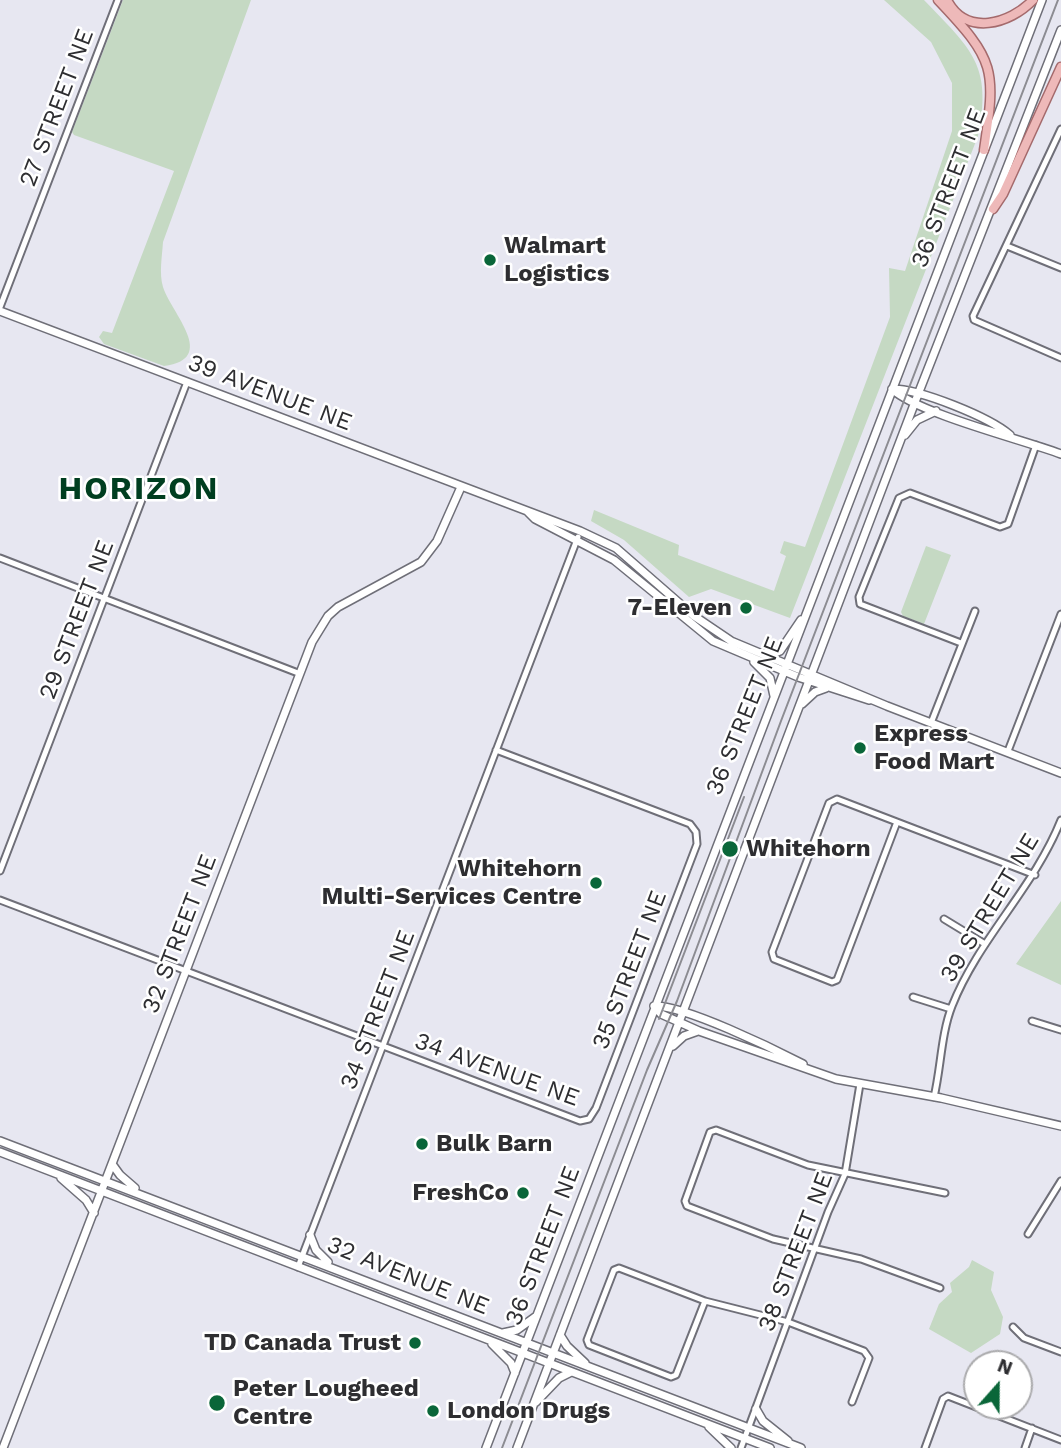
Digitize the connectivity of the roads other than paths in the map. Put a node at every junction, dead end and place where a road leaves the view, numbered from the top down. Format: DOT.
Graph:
graph roads {
  1 [pos="118,0"];
  2 [pos="938,0"];
  3 [pos="947,0"];
  4 [pos="1033,0"];
  5 [pos="1042,0"];
  6 [pos="1061,30"];
  7 [pos="1061,67"];
  8 [pos="1061,129"];
  9 [pos="984,150"];
  10 [pos="993,209"];
  11 [pos="1007,246"];
  12 [pos="1061,268"];
  13 [pos="0,309"];
  14 [pos="1061,358"];
  15 [pos="187,382"];
  16 [pos="892,388"];
  17 [pos="917,398"];
  18 [pos="937,411"];
  19 [pos="1011,435"];
  20 [pos="901,441"];
  21 [pos="1036,445"];
  22 [pos="1061,454"];
  23 [pos="461,488"];
  24 [pos="527,511"];
  25 [pos="580,531"];
  26 [pos="576,541"];
  27 [pos="0,558"];
  28 [pos="104,598"];
  29 [pos="975,611"];
  30 [pos="806,614"];
  31 [pos="1061,615"];
  32 [pos="961,643"];
  33 [pos="761,654"];
  34 [pos="751,659"];
  35 [pos="785,668"];
  36 [pos="298,673"];
  37 [pos="810,677"];
  38 [pos="827,688"];
  39 [pos="774,696"];
  40 [pos="873,701"];
  41 [pos="798,708"];
  42 [pos="931,723"];
  43 [pos="496,750"];
  44 [pos="1008,751"];
  45 [pos="1061,773"];
  46 [pos="1061,820"];
  47 [pos="897,822"];
  48 [pos="0,871"];
  49 [pos="1035,875"];
  50 [pos="0,900"];
  51 [pos="944,919"];
  52 [pos="985,944"];
  53 [pos="186,972"];
  54 [pos="913,997"];
  55 [pos="654,1006"];
  56 [pos="951,1009"];
  57 [pos="683,1013"];
  58 [pos="1032,1021"];
  59 [pos="680,1023"];
  60 [pos="1061,1030"];
  61 [pos="699,1031"];
  62 [pos="382,1046"];
  63 [pos="670,1049"];
  64 [pos="817,1072"];
  65 [pos="860,1084"];
  66 [pos="934,1097"];
  67 [pos="589,1119"];
  68 [pos="1061,1126"];
  69 [pos="0,1141"];
  70 [pos="0,1152"];
  71 [pos="112,1164"];
  72 [pos="53,1172"];
  73 [pos="845,1174"];
  74 [pos="107,1180"];
  75 [pos="1061,1181"];
  76 [pos="103,1191"];
  77 [pos="144,1194"];
  78 [pos="945,1194"];
  79 [pos="94,1213"];
  80 [pos="1028,1234"];
  81 [pos="310,1235"];
  82 [pos="815,1250"];
  83 [pos="302,1255"];
  84 [pos="298,1267"];
  85 [pos="337,1268"];
  86 [pos="940,1288"];
  87 [pos="705,1301"];
  88 [pos="537,1316"];
  89 [pos="788,1322"];
  90 [pos="1013,1327"];
  91 [pos="502,1334"];
  92 [pos="560,1335"];
  93 [pos="490,1341"];
  94 [pos="527,1343"];
  95 [pos="1061,1352"];
  96 [pos="523,1353"];
  97 [pos="553,1353"];
  98 [pos="549,1363"];
  99 [pos="591,1368"];
  100 [pos="571,1372"];
  101 [pos="515,1373"];
  102 [pos="852,1402"];
  103 [pos="533,1405"];
  104 [pos="756,1409"];
  105 [pos="703,1422"];
  106 [pos="749,1428"];
  107 [pos="1032,1428"];
  108 [pos="745,1438"];
  109 [pos="1061,1440"];
  110 [pos="791,1444"];
  111 [pos="3,1448"];
  112 [pos="486,1448"];
  113 [pos="517,1448"];
  114 [pos="731,1448"];
  115 [pos="741,1448"];
  116 [pos="770,1448"];
  117 [pos="801,1448"];
  118 [pos="925,1448"];
  119 [pos="1025,1448"];
  1 -- 13 [label="street, 27 STREET NE"];
  2 -- 9 [label="main road"];
  3 -- 4 [label="main road"];
  5 -- 9 [label="main road, 36 STREET NE"];
  6 -- 10 [label="main road, 36 STREET NE"];
  7 -- 10 [label="main road"];
  8 -- 11 [label="street"];
  9 -- 16 [label="main road, 36 STREET NE"];
  10 -- 17 [label="main road, 36 STREET NE"];
  11 -- 12 [label="street"];
  11 -- 14 [label="street"];
  13 -- 15 [label="main road, 39 AVENUE NE"];
  15 -- 23 [label="main road, 39 AVENUE NE"];
  15 -- 28 [label="street, 29 STREET NE"];
  16 -- 17 [label="main road"];
  16 -- 30 [label="main road, 36 STREET NE"];
  17 -- 18 [label="main road"];
  17 -- 19 [label="main road"];
  17 -- 20 [label="main road, 36 STREET NE"];
  18 -- 19 [label="main road"];
  18 -- 20 [label="main road"];
  19 -- 21 [label="main road"];
  20 -- 37 [label="main road, 36 STREET NE"];
  21 -- 22 [label="main road"];
  21 -- 32 [label="street"];
  23 -- 24 [label="main road, 39 AVENUE NE"];
  23 -- 36 [label="main road, 32 STREET NE"];
  24 -- 25 [label="main road, 39 AVENUE NE"];
  24 -- 26 [label="main road, 39 AVENUE NE"];
  25 -- 26 [label="street, 34 STREET NE"];
  25 -- 33 [label="main road, 39 AVENUE NE"];
  26 -- 34 [label="main road, 39 AVENUE NE"];
  26 -- 43 [label="street, 34 STREET NE"];
  27 -- 28 [label="street"];
  28 -- 36 [label="street"];
  28 -- 48 [label="street, 29 STREET NE"];
  29 -- 32 [label="street"];
  30 -- 33 [label="main road"];
  30 -- 35 [label="main road, 36 STREET NE"];
  31 -- 44 [label="street"];
  32 -- 42 [label="street"];
  33 -- 35 [label="main road, 39 AVENUE NE"];
  34 -- 35 [label="main road, 39 AVENUE NE"];
  34 -- 39 [label="main road"];
  35 -- 37 [label="main road, 39 AVENUE NE"];
  35 -- 39 [label="main road, 36 STREET NE"];
  36 -- 53 [label="main road, 32 STREET NE"];
  37 -- 38 [label="main road"];
  37 -- 40 [label="main road"];
  37 -- 41 [label="main road, 36 STREET NE"];
  38 -- 40 [label="main road"];
  38 -- 41 [label="main road"];
  39 -- 55 [label="main road, 36 STREET NE"];
  40 -- 42 [label="main road"];
  41 -- 57 [label="main road, 36 STREET NE"];
  42 -- 44 [label="main road"];
  43 -- 62 [label="street, 34 STREET NE"];
  43 -- 67 [label="street, 35 STREET NE"];
  44 -- 45 [label="main road"];
  46 -- 49 [label="street, 39 STREET NE"];
  47 -- 47 [label="street"];
  47 -- 49 [label="street"];
  49 -- 52 [label="street, 39 STREET NE"];
  50 -- 53 [label="street, 34 AVENUE NE"];
  51 -- 52 [label="street"];
  52 -- 56 [label="street, 39 STREET NE"];
  53 -- 62 [label="street, 34 AVENUE NE"];
  53 -- 71 [label="main road, 32 STREET NE"];
  54 -- 56 [label="street"];
  55 -- 57 [label="main road"];
  55 -- 59 [label="main road"];
  55 -- 88 [label="main road, 36 STREET NE"];
  56 -- 66 [label="street, 39 STREET NE"];
  57 -- 59 [label="main road, 36 STREET NE"];
  57 -- 64 [label="main road"];
  58 -- 60 [label="street"];
  59 -- 61 [label="main road"];
  59 -- 63 [label="main road, 36 STREET NE"];
  61 -- 63 [label="main road"];
  61 -- 64 [label="main road"];
  62 -- 67 [label="street, 34 AVENUE NE"];
  62 -- 81 [label="street, 34 STREET NE"];
  63 -- 92 [label="main road, 36 STREET NE"];
  64 -- 65 [label="main road"];
  65 -- 66 [label="main road"];
  65 -- 73 [label="street, 38 STREET NE"];
  66 -- 68 [label="main road"];
  69 -- 74 [label="main road, 32 AVENUE NE"];
  70 -- 72 [label="main road, 32 AVENUE NE"];
  71 -- 74 [label="main road, 32 STREET NE"];
  71 -- 77 [label="main road"];
  72 -- 76 [label="main road, 32 AVENUE NE"];
  72 -- 79 [label="main road"];
  73 -- 78 [label="street"];
  73 -- 82 [label="street, 38 STREET NE"];
  73 -- 82 [label="street"];
  74 -- 76 [label="main road, 32 STREET NE"];
  74 -- 77 [label="main road, 32 AVENUE NE"];
  75 -- 80 [label="street"];
  76 -- 79 [label="main road, 32 STREET NE"];
  76 -- 84 [label="main road, 32 AVENUE NE"];
  77 -- 83 [label="main road, 32 AVENUE NE"];
  79 -- 111 [label="main road, 32 STREET NE"];
  81 -- 83 [label="street, 34 STREET NE"];
  81 -- 85 [label="main road"];
  82 -- 86 [label="street"];
  82 -- 89 [label="street, 38 STREET NE"];
  83 -- 84 [label="street, 34 STREET NE"];
  83 -- 85 [label="main road, 32 AVENUE NE"];
  84 -- 93 [label="main road, 32 AVENUE NE"];
  85 -- 91 [label="main road, 32 AVENUE NE"];
  87 -- 87 [label="street"];
  87 -- 89 [label="street"];
  88 -- 91 [label="main road"];
  88 -- 94 [label="main road, 36 STREET NE"];
  89 -- 102 [label="street"];
  89 -- 104 [label="street, 38 STREET NE"];
  90 -- 95 [label="street"];
  91 -- 94 [label="main road, 32 AVENUE NE"];
  92 -- 97 [label="main road, 36 STREET NE"];
  92 -- 99 [label="main road"];
  93 -- 96 [label="main road, 32 AVENUE NE"];
  93 -- 101 [label="main road"];
  94 -- 96 [label="main road, 36 STREET NE"];
  94 -- 97 [label="main road, 32 AVENUE NE"];
  96 -- 98 [label="main road, 32 AVENUE NE"];
  96 -- 101 [label="main road, 36 STREET NE"];
  97 -- 98 [label="main road, 36 STREET NE"];
  97 -- 99 [label="main road, 32 AVENUE NE"];
  98 -- 100 [label="main road, 32 AVENUE NE"];
  98 -- 103 [label="main road, 36 STREET NE"];
  99 -- 106 [label="main road, 32 AVENUE NE"];
  100 -- 103 [label="main road"];
  100 -- 105 [label="main road, 32 AVENUE NE"];
  101 -- 112 [label="main road, 36 STREET NE"];
  103 -- 113 [label="main road, 36 STREET NE"];
  104 -- 106 [label="street, 38 STREET NE"];
  104 -- 110 [label="main road"];
  105 -- 108 [label="main road, 32 AVENUE NE"];
  105 -- 114 [label="main road"];
  106 -- 108 [label="street, 38 STREET NE"];
  106 -- 110 [label="main road, 32 AVENUE NE"];
  107 -- 109 [label="street"];
  107 -- 118 [label="street"];
  107 -- 119 [label="street"];
  108 -- 115 [label="street, 38 STREET NE"];
  108 -- 116 [label="main road, 32 AVENUE NE"];
  110 -- 117 [label="main road, 32 AVENUE NE"];
}
